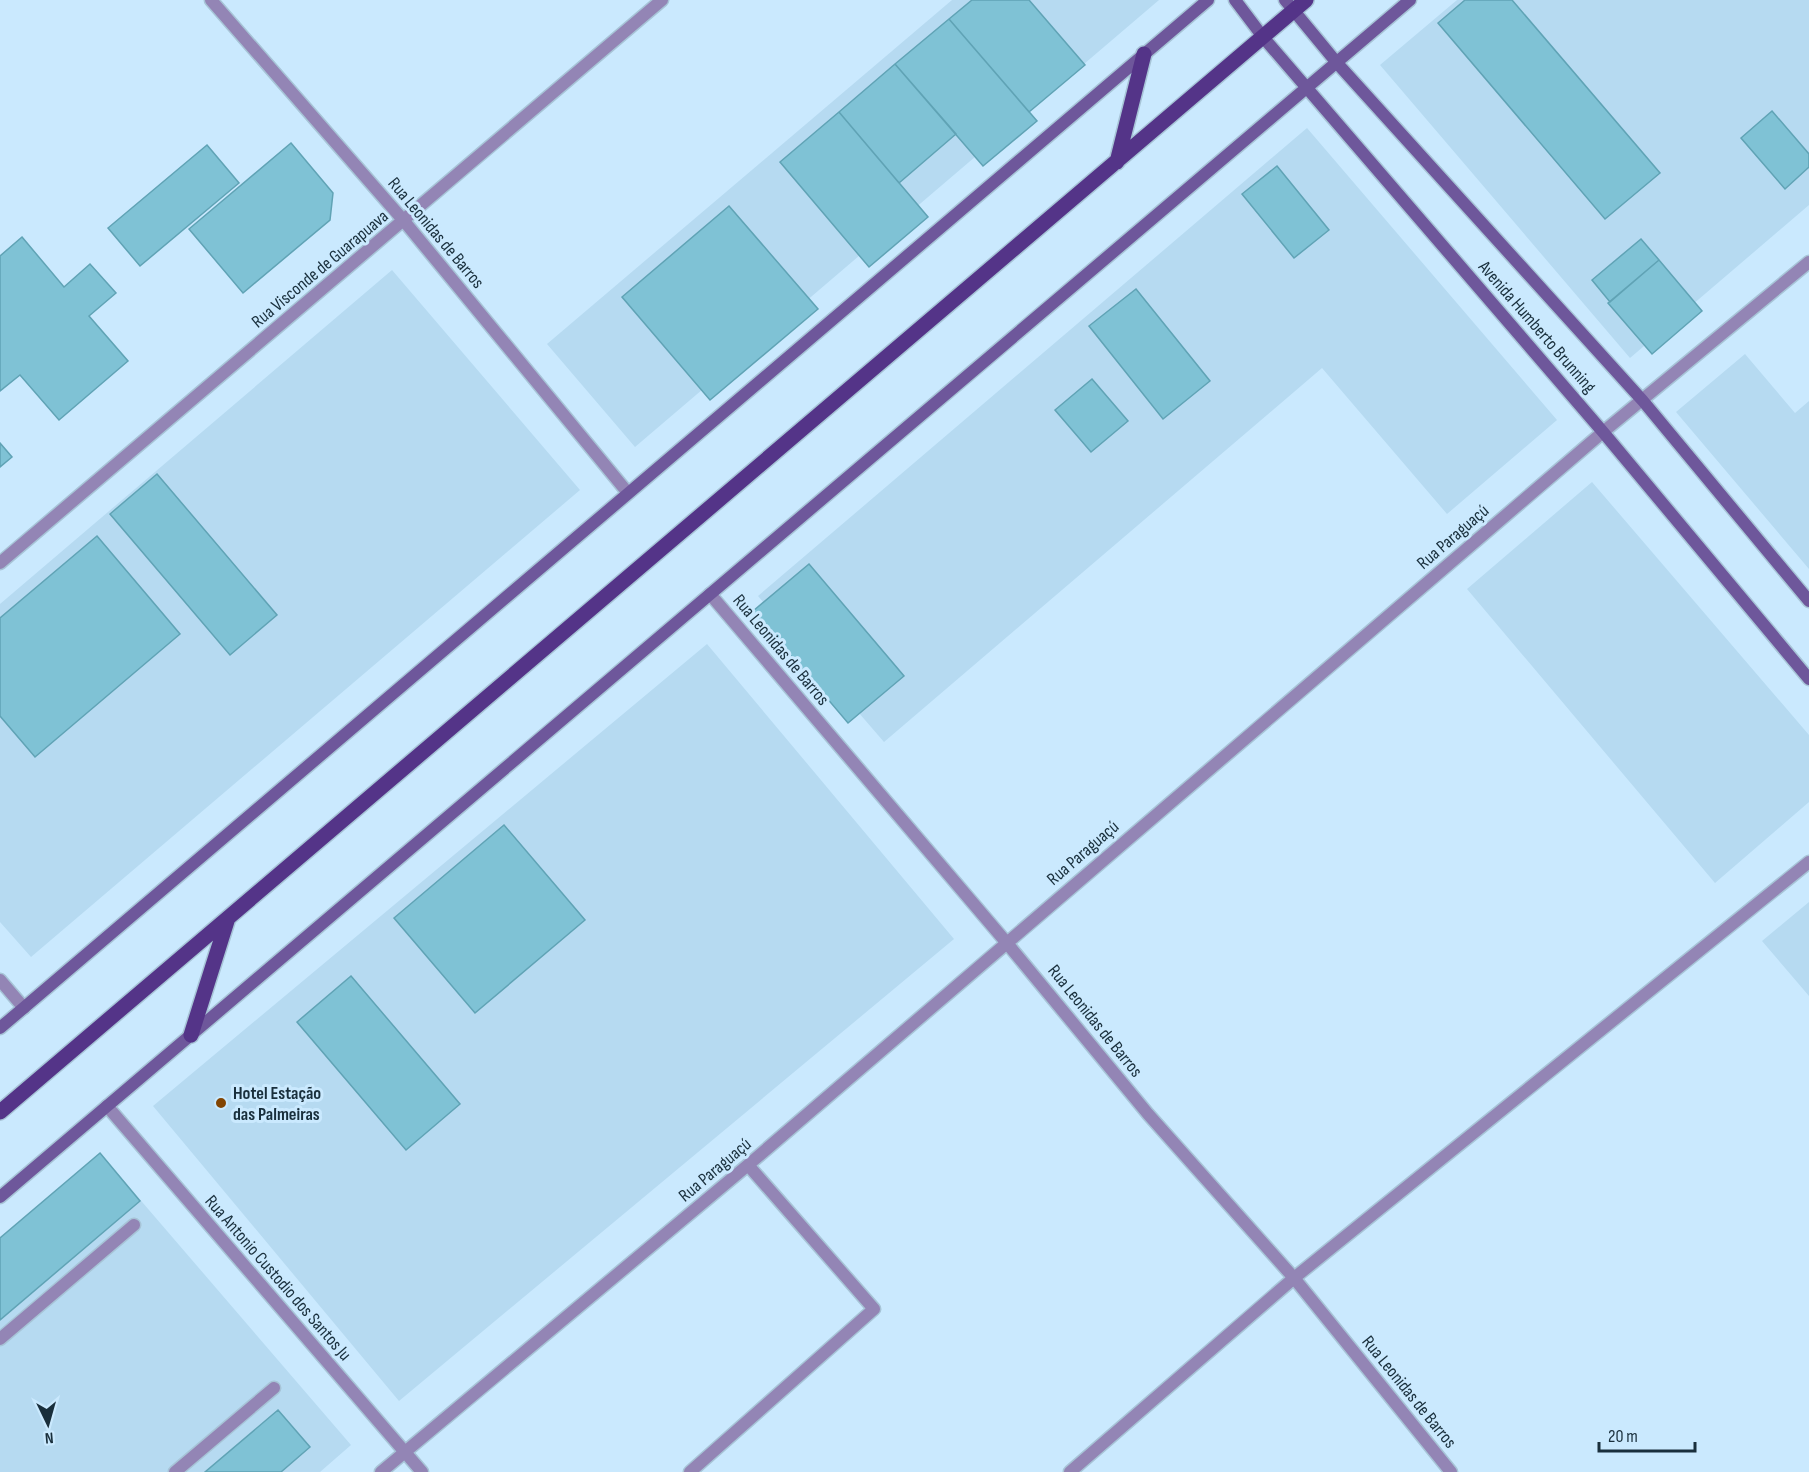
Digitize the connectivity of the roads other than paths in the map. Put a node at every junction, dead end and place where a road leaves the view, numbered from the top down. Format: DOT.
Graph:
graph roads {
  1 [pos="211,0"];
  2 [pos="662,0"];
  3 [pos="1208,0"];
  4 [pos="1235,0"];
  5 [pos="1306,0"];
  6 [pos="1410,0"];
  7 [pos="1289,5"];
  8 [pos="1263,37"];
  9 [pos="1144,54"];
  10 [pos="1337,63"];
  11 [pos="1307,89"];
  12 [pos="1117,162"];
  13 [pos="404,220"];
  14 [pos="1809,262"];
  15 [pos="1643,402"];
  16 [pos="1604,432"];
  17 [pos="628,493"];
  18 [pos="0,563"];
  19 [pos="710,594"];
  20 [pos="1809,601"];
  21 [pos="1809,679"];
  22 [pos="1809,862"];
  23 [pos="228,918"];
  24 [pos="1006,942"];
  25 [pos="0,980"];
  26 [pos="24,1008"];
  27 [pos="0,1028"];
  28 [pos="191,1035"];
  29 [pos="108,1106"];
  30 [pos="0,1112"];
  31 [pos="748,1165"];
  32 [pos="0,1197"];
  33 [pos="134,1226"];
  34 [pos="1294,1278"];
  35 [pos="0,1339"];
  36 [pos="274,1388"];
  37 [pos="404,1453"];
  38 [pos="175,1472"];
  39 [pos="381,1472"];
  40 [pos="422,1472"];
  41 [pos="690,1472"];
  42 [pos="1070,1472"];
  43 [pos="1450,1472"];
  1 -- 13 [label="street, Rua Leonidas de Barros"];
  2 -- 13 [label="street, Rua Visconde de Guarapuava"];
  3 -- 9 [label="street"];
  4 -- 8 [label="street, Avenida Humberto Brunning"];
  5 -- 7 [label="main road"];
  6 -- 10 [label="street"];
  7 -- 8 [label="main road"];
  7 -- 10 [label="street, Avenida Humberto Brunning"];
  8 -- 11 [label="street, Avenida Humberto Brunning"];
  8 -- 12 [label="main road"];
  9 -- 12 [label="main road"];
  9 -- 17 [label="street"];
  10 -- 11 [label="street"];
  10 -- 15 [label="street, Avenida Humberto Brunning"];
  11 -- 16 [label="street, Avenida Humberto Brunning"];
  11 -- 19 [label="street"];
  12 -- 23 [label="main road"];
  13 -- 17 [label="street, Rua Leonidas de Barros"];
  13 -- 18 [label="street, Rua Visconde de Guarapuava"];
  14 -- 15 [label="street, Rua Paraguaçú"];
  15 -- 16 [label="street, Rua Paraguaçú"];
  15 -- 20 [label="street, Avenida Humberto Brunning"];
  16 -- 21 [label="street, Avenida Humberto Brunning"];
  16 -- 24 [label="street, Rua Paraguaçú"];
  17 -- 26 [label="street"];
  19 -- 24 [label="street, Rua Leonidas de Barros"];
  19 -- 28 [label="street"];
  22 -- 34 [label="street"];
  23 -- 28 [label="main road"];
  23 -- 30 [label="main road"];
  24 -- 31 [label="street, Rua Paraguaçú"];
  24 -- 34 [label="street, Rua Leonidas de Barros"];
  25 -- 26 [label="street"];
  26 -- 27 [label="street"];
  28 -- 29 [label="street"];
  29 -- 32 [label="street"];
  29 -- 37 [label="street, Rua Antonio Custodio dos Santos Ju"];
  31 -- 37 [label="street, Rua Paraguaçú"];
  31 -- 41 [label="street"];
  33 -- 35 [label="street"];
  34 -- 42 [label="street"];
  34 -- 43 [label="street, Rua Leonidas de Barros"];
  36 -- 38 [label="street"];
  37 -- 39 [label="street, Rua Paraguaçú"];
  37 -- 40 [label="street, Rua Antonio Custodio dos Santos Ju"];
}
